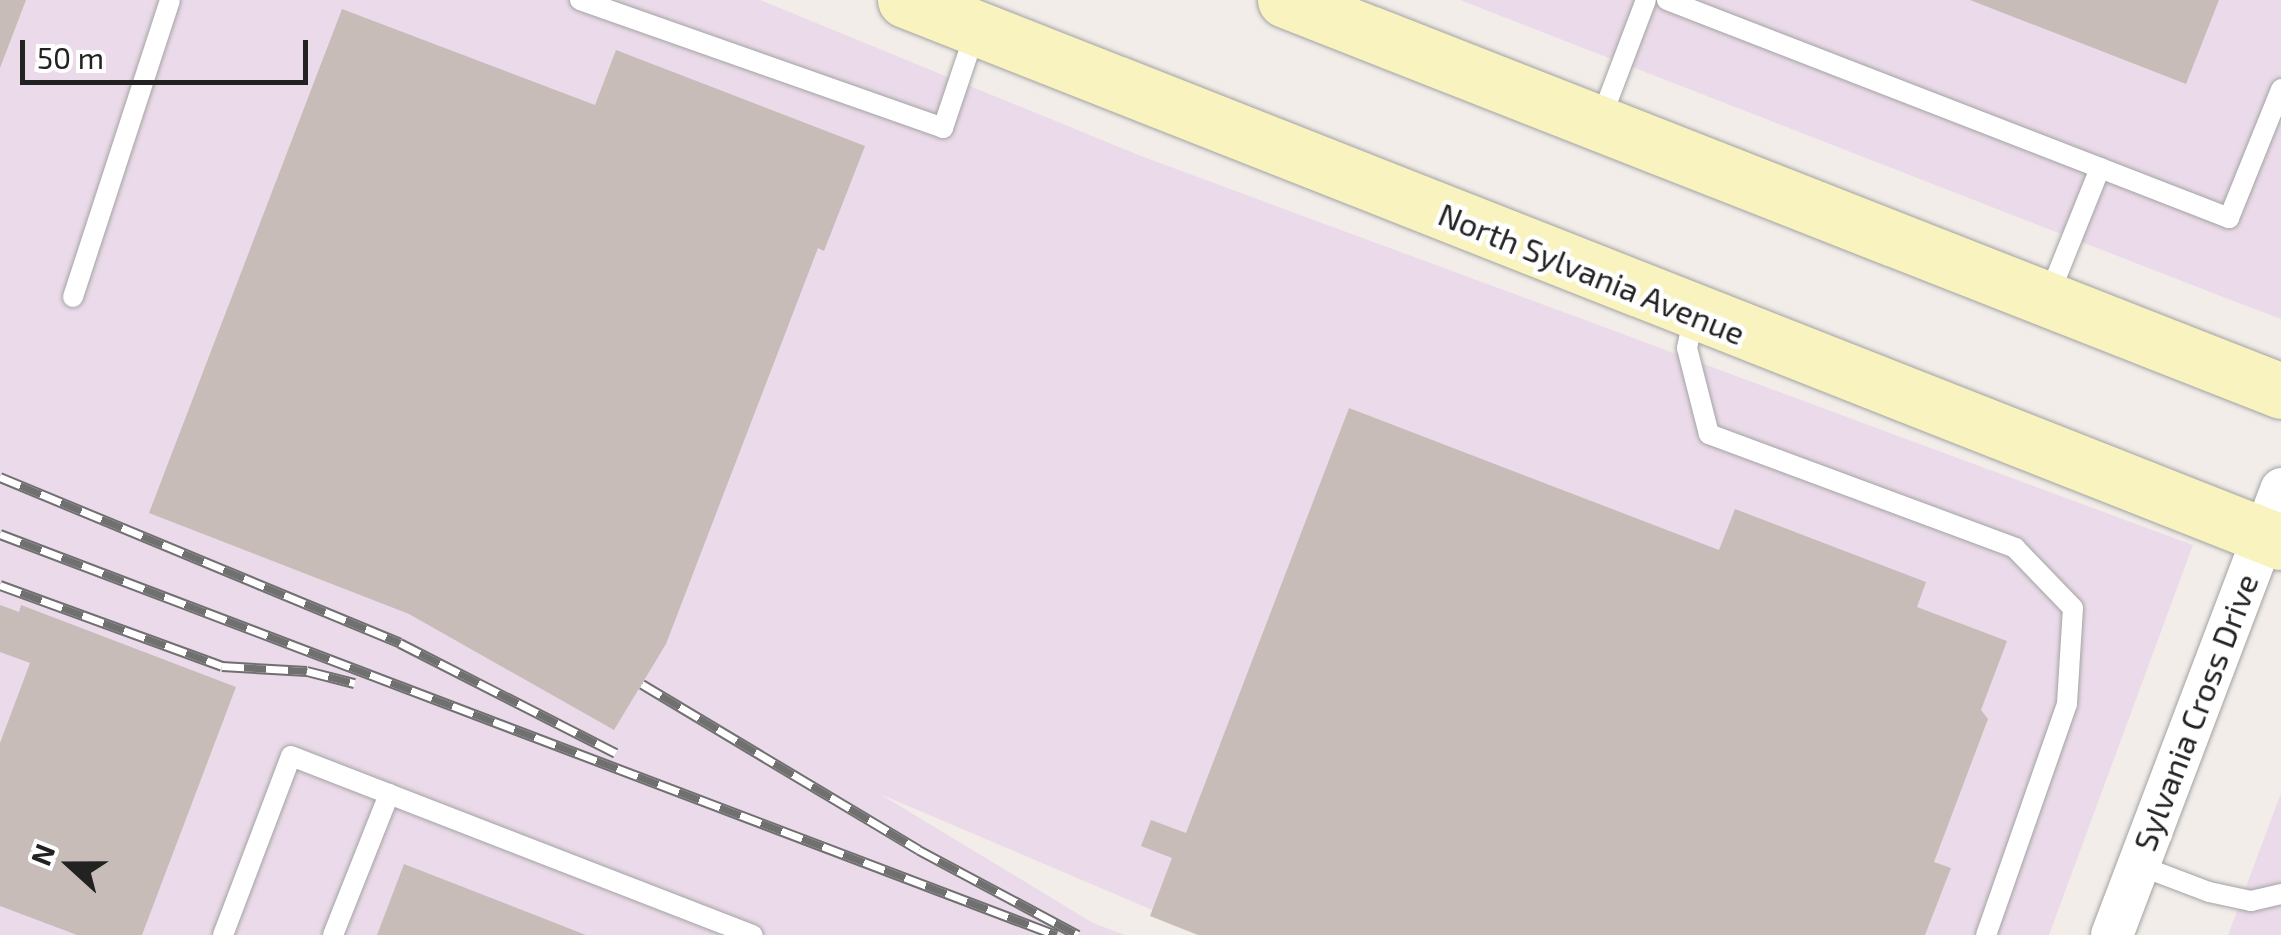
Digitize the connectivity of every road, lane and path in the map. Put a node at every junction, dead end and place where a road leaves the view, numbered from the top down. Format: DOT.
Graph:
graph roads {
  1 [pos="170,0"];
  2 [pos="580,0"];
  3 [pos="905,0"];
  4 [pos="1285,0"];
  5 [pos="1646,0"];
  6 [pos="1667,0"];
  7 [pos="982,14"];
  8 [pos="2281,88"];
  9 [pos="1600,121"];
  10 [pos="2100,168"];
  11 [pos="73,297"];
  12 [pos="2048,297"];
  13 [pos="1694,314"];
  14 [pos="2281,391"];
  15 [pos="2275,522"];
  16 [pos="389,794"];
  17 [pos="2138,865"];
  18 [pos="2281,894"];
  19 [pos="224,935"];
  20 [pos="333,935"];
  21 [pos="753,935"];
  22 [pos="1986,935"];
  23 [pos="2112,935"];
  1 -- 11 [label="lane"];
  2 -- 7 [label="lane"];
  3 -- 7 [label="main road, North Sylvania Avenue"];
  4 -- 9 [label="main road"];
  5 -- 9 [label="lane"];
  6 -- 10 [label="lane"];
  7 -- 13 [label="main road, North Sylvania Avenue"];
  8 -- 10 [label="lane"];
  9 -- 12 [label="main road"];
  10 -- 12 [label="lane"];
  12 -- 14 [label="main road"];
  13 -- 15 [label="main road, North Sylvania Avenue"];
  13 -- 22 [label="lane"];
  15 -- 17 [label="street, Sylvania Cross Drive"];
  16 -- 19 [label="lane"];
  16 -- 20 [label="lane"];
  16 -- 21 [label="lane"];
  17 -- 18 [label="lane"];
  17 -- 23 [label="street, Sylvania Cross Drive"];
}
